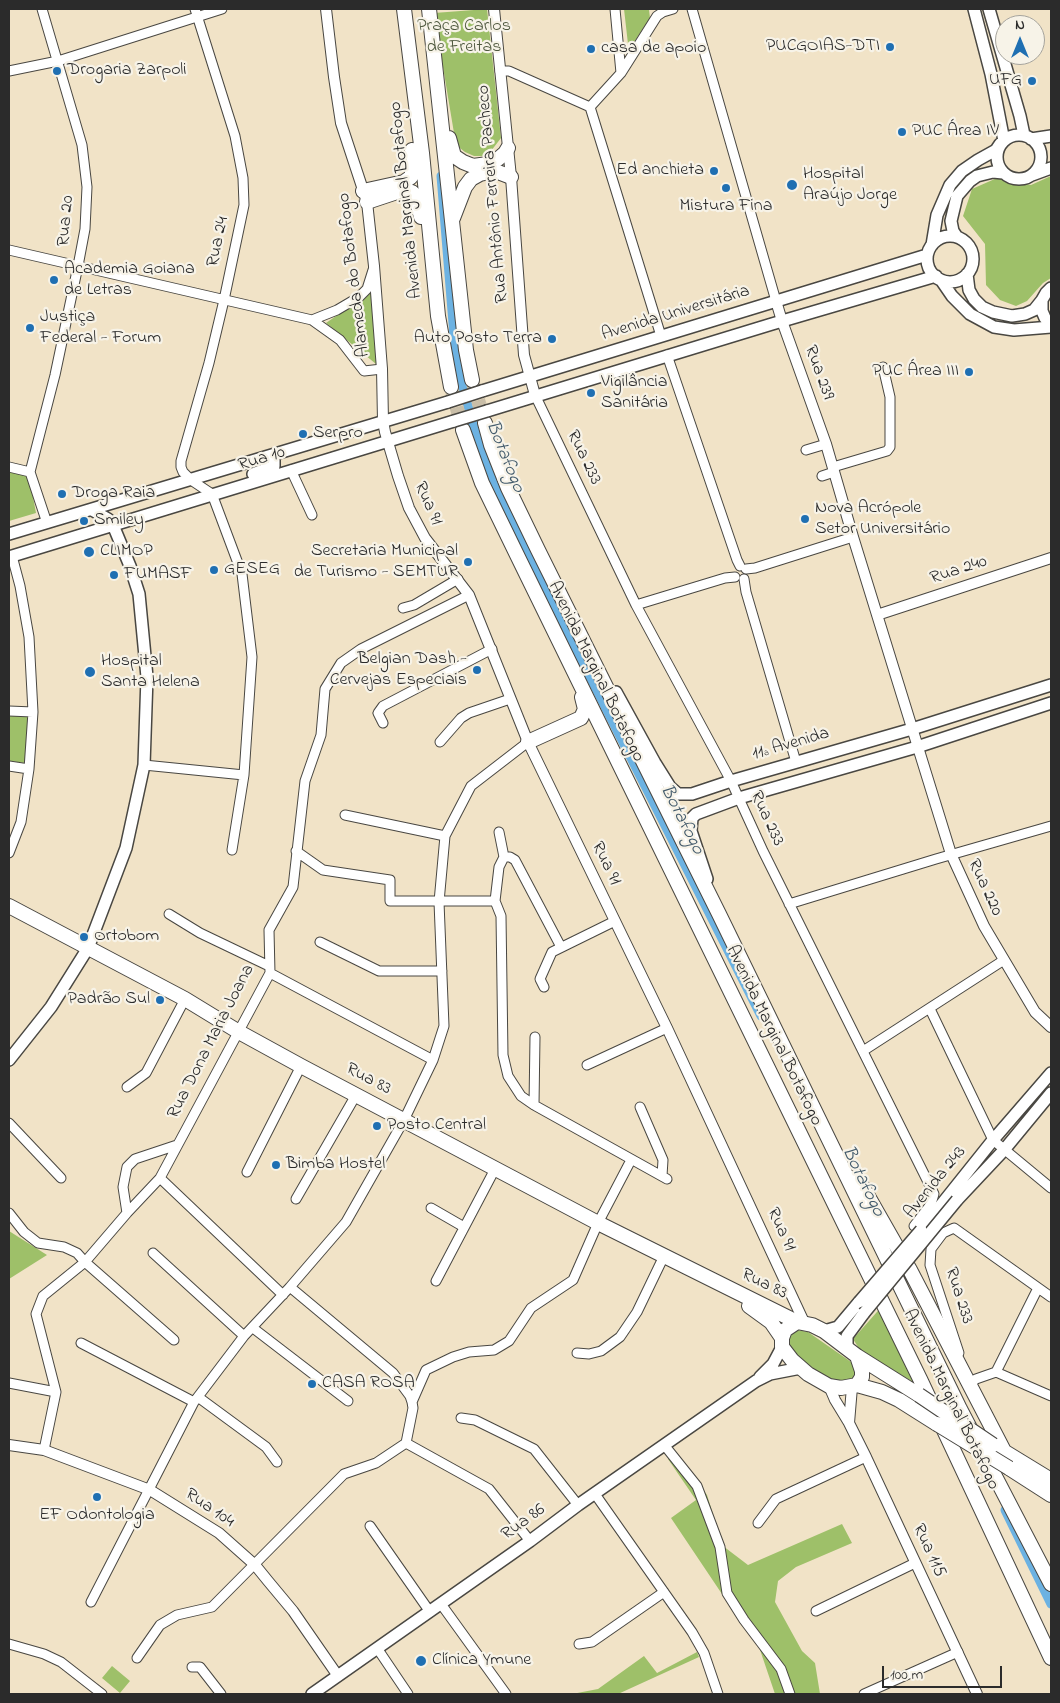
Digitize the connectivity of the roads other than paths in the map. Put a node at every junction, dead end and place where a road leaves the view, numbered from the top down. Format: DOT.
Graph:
graph roads {
  1 [pos="42,9"];
  2 [pos="222,9"];
  3 [pos="326,9"];
  4 [pos="404,9"];
  5 [pos="429,9"];
  6 [pos="494,9"];
  7 [pos="615,9"];
  8 [pos="673,9"];
  9 [pos="692,9"];
  10 [pos="974,9"];
  11 [pos="989,9"];
  12 [pos="196,13"];
  13 [pos="618,45"];
  14 [pos="635,50"];
  15 [pos="58,60"];
  16 [pos="9,71"];
  17 [pos="500,71"];
  18 [pos="621,72"];
  19 [pos="590,107"];
  20 [pos="439,110"];
  21 [pos="1051,136"];
  22 [pos="1028,137"];
  23 [pos="1004,141"];
  24 [pos="508,148"];
  25 [pos="1051,168"];
  26 [pos="1003,173"];
  27 [pos="1031,176"];
  28 [pos="511,177"];
  29 [pos="365,196"];
  30 [pos="452,221"];
  31 [pos="957,238"];
  32 [pos="9,250"];
  33 [pos="930,250"];
  34 [pos="78,266"];
  35 [pos="374,266"];
  36 [pos="967,274"];
  37 [pos="938,278"];
  38 [pos="1051,288"];
  39 [pos="224,300"];
  40 [pos="1042,300"];
  41 [pos="776,301"];
  42 [pos="438,316"];
  43 [pos="312,320"];
  44 [pos="782,321"];
  45 [pos="1051,326"];
  46 [pos="661,336"];
  47 [pos="667,356"];
  48 [pos="883,368"];
  49 [pos="382,369"];
  50 [pos="529,377"];
  51 [pos="472,380"];
  52 [pos="451,387"];
  53 [pos="530,397"];
  54 [pos="435,406"];
  55 [pos="486,417"];
  56 [pos="383,421"];
  57 [pos="458,425"];
  58 [pos="387,441"];
  59 [pos="826,444"];
  60 [pos="806,450"];
  61 [pos="271,456"];
  62 [pos="9,467"];
  63 [pos="834,469"];
  64 [pos="291,470"];
  65 [pos="30,472"];
  66 [pos="822,476"];
  67 [pos="191,480"];
  68 [pos="217,492"];
  69 [pos="92,510"];
  70 [pos="312,515"];
  71 [pos="47,523"];
  72 [pos="113,525"];
  73 [pos="9,534"];
  74 [pos="853,537"];
  75 [pos="10,556"];
  76 [pos="1051,558"];
  77 [pos="741,571"];
  78 [pos="458,579"];
  79 [pos="469,595"];
  80 [pos="636,605"];
  81 [pos="405,608"];
  82 [pos="877,615"];
  83 [pos="555,635"];
  84 [pos="492,649"];
  85 [pos="600,674"];
  86 [pos="1051,685"];
  87 [pos="510,699"];
  88 [pos="1051,703"];
  89 [pos="9,711"];
  90 [pos="33,712"];
  91 [pos="383,723"];
  92 [pos="912,729"];
  93 [pos="440,742"];
  94 [pos="528,742"];
  95 [pos="917,747"];
  96 [pos="796,762"];
  97 [pos="144,765"];
  98 [pos="9,766"];
  99 [pos="29,769"];
  100 [pos="244,775"];
  101 [pos="731,781"];
  102 [pos="739,798"];
  103 [pos="345,815"];
  104 [pos="1051,826"];
  105 [pos="499,832"];
  106 [pos="446,836"];
  107 [pos="232,850"];
  108 [pos="296,851"];
  109 [pos="9,853"];
  110 [pos="950,854"];
  111 [pos="504,857"];
  112 [pos="495,901"];
  113 [pos="439,902"];
  114 [pos="789,904"];
  115 [pos="9,906"];
  116 [pos="169,914"];
  117 [pos="719,914"];
  118 [pos="615,921"];
  119 [pos="320,942"];
  120 [pos="561,947"];
  121 [pos="88,948"];
  122 [pos="1004,960"];
  123 [pos="270,969"];
  124 [pos="442,970"];
  125 [pos="544,987"];
  126 [pos="185,999"];
  127 [pos="930,1009"];
  128 [pos="1051,1027"];
  129 [pos="667,1028"];
  130 [pos="239,1032"];
  131 [pos="535,1037"];
  132 [pos="863,1051"];
  133 [pos="9,1060"];
  134 [pos="433,1060"];
  135 [pos="588,1065"];
  136 [pos="301,1066"];
  137 [pos="1051,1073"];
  138 [pos="127,1087"];
  139 [pos="1051,1093"];
  140 [pos="356,1095"];
  141 [pos="534,1106"];
  142 [pos="640,1107"];
  143 [pos="404,1120"];
  144 [pos="9,1124"];
  145 [pos="993,1140"];
  146 [pos="177,1145"];
  147 [pos="1004,1150"];
  148 [pos="837,1155"];
  149 [pos="631,1160"];
  150 [pos="496,1169"];
  151 [pos="247,1172"];
  152 [pos="61,1178"];
  153 [pos="160,1178"];
  154 [pos="1051,1188"];
  155 [pos="296,1199"];
  156 [pos="431,1208"];
  157 [pos="9,1213"];
  158 [pos="127,1213"];
  159 [pos="598,1223"];
  160 [pos="464,1227"];
  161 [pos="918,1228"];
  162 [pos="152,1253"];
  163 [pos="664,1256"];
  164 [pos="85,1262"];
  165 [pos="436,1281"];
  166 [pos="714,1282"];
  167 [pos="290,1287"];
  168 [pos="1038,1288"];
  169 [pos="283,1295"];
  170 [pos="1051,1297"];
  171 [pos="862,1308"];
  172 [pos="800,1322"];
  173 [pos="253,1328"];
  174 [pos="824,1331"];
  175 [pos="244,1336"];
  176 [pos="174,1340"];
  177 [pos="80,1343"];
  178 [pos="782,1343"];
  179 [pos="852,1352"];
  180 [pos="576,1353"];
  181 [pos="801,1368"];
  182 [pos="996,1372"];
  183 [pos="756,1381"];
  184 [pos="9,1383"];
  185 [pos="969,1384"];
  186 [pos="829,1386"];
  187 [pos="854,1386"];
  188 [pos="56,1392"];
  189 [pos="1051,1396"];
  190 [pos="196,1400"];
  191 [pos="348,1401"];
  192 [pos="412,1402"];
  193 [pos="461,1418"];
  194 [pos="849,1423"];
  195 [pos="406,1444"];
  196 [pos="9,1445"];
  197 [pos="665,1446"];
  198 [pos="998,1448"];
  199 [pos="44,1450"];
  200 [pos="866,1457"];
  201 [pos="277,1462"];
  202 [pos="1012,1470"];
  203 [pos="1051,1482"];
  204 [pos="150,1490"];
  205 [pos="595,1494"];
  206 [pos="1051,1494"];
  207 [pos="578,1505"];
  208 [pos="758,1524"];
  209 [pos="370,1526"];
  210 [pos="530,1541"];
  211 [pos="915,1562"];
  212 [pos="255,1565"];
  213 [pos="1051,1584"];
  214 [pos="664,1592"];
  215 [pos="91,1602"];
  216 [pos="440,1604"];
  217 [pos="816,1610"];
  218 [pos="430,1612"];
  219 [pos="9,1644"];
  220 [pos="579,1644"];
  221 [pos="376,1648"];
  222 [pos="958,1652"];
  223 [pos="137,1658"];
  224 [pos="1051,1658"];
  225 [pos="192,1667"];
  226 [pos="338,1676"];
  227 [pos="102,1694"];
  228 [pos="221,1694"];
  229 [pos="312,1694"];
  230 [pos="408,1694"];
  231 [pos="506,1694"];
  232 [pos="718,1694"];
  233 [pos="790,1694"];
  234 [pos="864,1694"];
  235 [pos="977,1694"];
  1 -- 15 [label="street, Rua 20"];
  2 -- 12 [label="street"];
  3 -- 29 [label="street, Alameda do Botafogo"];
  4 -- 29 [label="main road"];
  4 -- 42 [label="main road, Avenida Marginal Botafogo"];
  5 -- 20 [label="main road"];
  6 -- 17 [label="street, Rua Antônio Ferreira Pacheco"];
  7 -- 13 [label="street"];
  8 -- 14 [label="street"];
  9 -- 41 [label="street, Rua 239"];
  10 -- 23 [label="main road"];
  11 -- 22 [label="main road"];
  12 -- 15 [label="street"];
  12 -- 39 [label="street, Rua 24"];
  13 -- 14 [label="street"];
  13 -- 18 [label="street"];
  14 -- 18 [label="street"];
  15 -- 16 [label="street"];
  15 -- 34 [label="street, Rua 20"];
  17 -- 19 [label="street"];
  17 -- 24 [label="street, Rua Antônio Ferreira Pacheco"];
  18 -- 19 [label="street"];
  19 -- 46 [label="street"];
  20 -- 24 [label="main road"];
  20 -- 30 [label="main road"];
  21 -- 22 [label="main road"];
  22 -- 23 [label="main road"];
  22 -- 27 [label="main road"];
  23 -- 26 [label="main road"];
  23 -- 33 [label="main road"];
  24 -- 28 [label="street, Rua Antônio Ferreira Pacheco"];
  25 -- 27 [label="main road"];
  26 -- 27 [label="main road"];
  26 -- 31 [label="main road"];
  28 -- 30 [label="main road"];
  28 -- 50 [label="street, Rua Antônio Ferreira Pacheco"];
  29 -- 35 [label="street, Alameda do Botafogo"];
  29 -- 42 [label="main road"];
  30 -- 51 [label="main road"];
  31 -- 33 [label="main road"];
  31 -- 36 [label="main road"];
  32 -- 34 [label="street"];
  33 -- 37 [label="main road"];
  33 -- 41 [label="main road, Avenida Universitária"];
  34 -- 39 [label="street"];
  34 -- 65 [label="street, Rua 20"];
  35 -- 43 [label="street"];
  35 -- 49 [label="street, Alameda do Botafogo"];
  36 -- 37 [label="main road"];
  36 -- 40 [label="main road"];
  37 -- 44 [label="main road, Avenida Universitária"];
  37 -- 45 [label="main road"];
  38 -- 40 [label="main road"];
  39 -- 43 [label="street"];
  39 -- 67 [label="street, Rua 24"];
  40 -- 45 [label="main road"];
  41 -- 44 [label="street, Rua 239"];
  41 -- 46 [label="main road, Avenida Universitária"];
  42 -- 52 [label="main road, Avenida Marginal Botafogo"];
  43 -- 49 [label="street"];
  44 -- 47 [label="main road, Avenida Universitária"];
  44 -- 59 [label="street, Rua 239"];
  46 -- 50 [label="main road, Avenida Universitária"];
  47 -- 53 [label="main road, Avenida Universitária"];
  47 -- 77 [label="street"];
  48 -- 63 [label="street"];
  49 -- 56 [label="street, Alameda do Botafogo"];
  50 -- 53 [label="street, Rua 233"];
  50 -- 54 [label="main road, Avenida Universitária, bridge"];
  53 -- 55 [label="main road, Rua 10"];
  53 -- 80 [label="street, Rua 233"];
  54 -- 56 [label="main road, Rua 10"];
  55 -- 57 [label="main road, Rua 10, bridge"];
  55 -- 85 [label="main road, Avenida Marginal Botafogo"];
  56 -- 58 [label="street, Rua 91"];
  56 -- 61 [label="main road, Rua 10"];
  57 -- 58 [label="main road, Rua 10"];
  57 -- 83 [label="main road, Avenida Marginal Botafogo"];
  58 -- 64 [label="main road, Rua 10"];
  58 -- 78 [label="street, Rua 91"];
  59 -- 60 [label="street"];
  59 -- 63 [label="street, Rua 239"];
  61 -- 67 [label="main road, Rua 10"];
  61 -- 68 [label="main road"];
  62 -- 65 [label="street"];
  63 -- 66 [label="street"];
  63 -- 74 [label="street, Rua 239"];
  64 -- 68 [label="main road, Rua 10"];
  64 -- 70 [label="street"];
  65 -- 71 [label="street"];
  67 -- 68 [label="street"];
  67 -- 69 [label="main road, Rua 10"];
  68 -- 72 [label="main road, Rua 10"];
  68 -- 100 [label="street"];
  69 -- 71 [label="main road, Rua 10"];
  69 -- 72 [label="main road"];
  71 -- 73 [label="main road, Rua 10"];
  72 -- 75 [label="main road, Rua 10"];
  72 -- 97 [label="main road"];
  74 -- 77 [label="street"];
  74 -- 82 [label="street, Rua 239"];
  75 -- 90 [label="street"];
  76 -- 82 [label="street, Rua 240"];
  77 -- 80 [label="street"];
  77 -- 96 [label="street"];
  78 -- 79 [label="street, Rua 91"];
  78 -- 81 [label="street"];
  79 -- 84 [label="street, Rua 91"];
  79 -- 108 [label="street, Rua Dona Maria Joana"];
  80 -- 101 [label="street, Rua 233"];
  82 -- 92 [label="street, Rua 239"];
  83 -- 94 [label="main road"];
  83 -- 224 [label="main road, Avenida Marginal Botafogo"];
  84 -- 87 [label="street, Rua 91"];
  84 -- 91 [label="street"];
  85 -- 101 [label="main road, 11ª Avenida"];
  85 -- 117 [label="main road, Avenida Marginal Botafogo"];
  86 -- 92 [label="main road, 11ª Avenida"];
  87 -- 93 [label="street"];
  87 -- 94 [label="street, Rua 91"];
  88 -- 95 [label="main road, 11ª Avenida"];
  89 -- 90 [label="street"];
  90 -- 99 [label="street"];
  92 -- 95 [label="street, Rua 239"];
  92 -- 96 [label="main road, 11ª Avenida"];
  94 -- 106 [label="street"];
  94 -- 118 [label="street, Rua 91"];
  95 -- 102 [label="main road, 11ª Avenida"];
  95 -- 110 [label="street, Rua 220"];
  96 -- 101 [label="main road, 11ª Avenida"];
  97 -- 100 [label="street"];
  97 -- 121 [label="main road"];
  98 -- 99 [label="street"];
  99 -- 109 [label="street"];
  100 -- 107 [label="street"];
  101 -- 102 [label="street, Rua 233"];
  102 -- 114 [label="street, Rua 233"];
  102 -- 117 [label="main road, 11ª Avenida"];
  103 -- 106 [label="street"];
  104 -- 110 [label="street"];
  105 -- 111 [label="street"];
  106 -- 113 [label="street"];
  108 -- 113 [label="street"];
  108 -- 123 [label="street, Rua Dona Maria Joana"];
  110 -- 114 [label="street"];
  110 -- 122 [label="street, Rua 220"];
  111 -- 112 [label="street"];
  111 -- 120 [label="street"];
  112 -- 113 [label="street"];
  112 -- 141 [label="street"];
  113 -- 124 [label="street"];
  114 -- 132 [label="street, Rua 233"];
  115 -- 121 [label="main road, Rua 83"];
  116 -- 123 [label="street"];
  117 -- 148 [label="main road, Avenida Marginal Botafogo"];
  118 -- 120 [label="street"];
  118 -- 129 [label="street, Rua 91"];
  119 -- 124 [label="street"];
  120 -- 125 [label="street"];
  121 -- 126 [label="main road, Rua 83"];
  121 -- 133 [label="main road"];
  122 -- 127 [label="street"];
  122 -- 128 [label="street, Rua 220"];
  123 -- 130 [label="street, Rua Dona Maria Joana"];
  123 -- 134 [label="street"];
  124 -- 134 [label="street"];
  126 -- 130 [label="main road, Rua 83"];
  126 -- 138 [label="street"];
  127 -- 132 [label="street"];
  127 -- 145 [label="street"];
  129 -- 135 [label="street"];
  129 -- 172 [label="street, Rua 91"];
  130 -- 136 [label="main road, Rua 83"];
  130 -- 146 [label="street, Rua Dona Maria Joana"];
  131 -- 141 [label="street"];
  132 -- 161 [label="street, Rua 233"];
  134 -- 143 [label="street"];
  136 -- 140 [label="main road, Rua 83"];
  136 -- 151 [label="street"];
  137 -- 145 [label="main road, Avenida 243"];
  139 -- 147 [label="main road, Avenida 243"];
  140 -- 143 [label="main road, Rua 83"];
  140 -- 155 [label="street"];
  141 -- 149 [label="street"];
  142 -- 149 [label="street"];
  143 -- 150 [label="main road, Rua 83"];
  143 -- 167 [label="street"];
  144 -- 152 [label="street"];
  145 -- 147 [label="street"];
  145 -- 161 [label="main road, Avenida 243"];
  146 -- 153 [label="street, Rua Dona Maria Joana"];
  146 -- 158 [label="street"];
  147 -- 154 [label="street"];
  147 -- 171 [label="main road, Avenida 243, bridge"];
  148 -- 185 [label="main road"];
  148 -- 213 [label="main road, Avenida Marginal Botafogo"];
  149 -- 159 [label="street"];
  150 -- 159 [label="main road, Rua 83"];
  150 -- 160 [label="street"];
  153 -- 158 [label="street, Rua Dona Maria Joana"];
  153 -- 169 [label="street"];
  156 -- 160 [label="street"];
  157 -- 164 [label="street"];
  158 -- 164 [label="street, Rua Dona Maria Joana"];
  159 -- 163 [label="main road, Rua 83"];
  159 -- 192 [label="street"];
  160 -- 165 [label="street"];
  161 -- 171 [label="main road, Avenida 243, bridge"];
  162 -- 175 [label="street"];
  163 -- 166 [label="main road, Rua 83"];
  163 -- 180 [label="street"];
  164 -- 176 [label="street"];
  164 -- 188 [label="street, Rua Dona Maria Joana"];
  166 -- 172 [label="main road, Rua 83"];
  166 -- 178 [label="main road, Rua 83"];
  167 -- 169 [label="street"];
  167 -- 192 [label="street"];
  168 -- 170 [label="street"];
  168 -- 182 [label="street"];
  168 -- 185 [label="street, Rua 233"];
  169 -- 173 [label="street"];
  171 -- 174 [label="main road, Avenida 243"];
  171 -- 179 [label="main road, Avenida 243"];
  172 -- 174 [label="main road, Rua 83"];
  172 -- 178 [label="main road"];
  173 -- 175 [label="street"];
  173 -- 191 [label="street"];
  174 -- 179 [label="main road, Rua 83"];
  175 -- 190 [label="street"];
  177 -- 190 [label="street"];
  178 -- 181 [label="main road, Rua 83"];
  178 -- 183 [label="main road, Rua 86"];
  179 -- 187 [label="main road"];
  179 -- 198 [label="main road, Rua 83, bridge"];
  181 -- 183 [label="main road, Rua 86"];
  181 -- 186 [label="main road, Rua 83"];
  182 -- 185 [label="street"];
  182 -- 189 [label="street"];
  183 -- 197 [label="main road, Rua 86"];
  184 -- 188 [label="street"];
  185 -- 198 [label="main road"];
  186 -- 187 [label="main road"];
  186 -- 194 [label="street, Rua 115"];
  187 -- 194 [label="street"];
  187 -- 202 [label="main road, bridge"];
  188 -- 199 [label="street"];
  190 -- 201 [label="street"];
  190 -- 204 [label="street"];
  192 -- 195 [label="street"];
  193 -- 207 [label="street"];
  194 -- 200 [label="street, Rua 115"];
  195 -- 210 [label="street"];
  195 -- 212 [label="street"];
  196 -- 199 [label="street, Rua 104"];
  197 -- 205 [label="main road, Rua 86"];
  197 -- 233 [label="street"];
  198 -- 203 [label="main road, Rua 83"];
  199 -- 204 [label="street, Rua 104"];
  200 -- 208 [label="street"];
  200 -- 211 [label="street, Rua 115"];
  202 -- 203 [label="main road"];
  202 -- 206 [label="main road"];
  204 -- 212 [label="street, Rua 104"];
  204 -- 215 [label="street"];
  205 -- 207 [label="main road, Rua 86"];
  205 -- 214 [label="street"];
  207 -- 210 [label="main road, Rua 86"];
  209 -- 218 [label="street"];
  210 -- 216 [label="main road, Rua 86"];
  211 -- 217 [label="street"];
  211 -- 222 [label="street, Rua 115"];
  212 -- 223 [label="street"];
  212 -- 226 [label="street, Rua 104"];
  214 -- 220 [label="street"];
  214 -- 232 [label="street"];
  216 -- 218 [label="main road, Rua 86"];
  216 -- 231 [label="street"];
  218 -- 221 [label="main road, Rua 86"];
  219 -- 227 [label="street"];
  221 -- 226 [label="main road, Rua 86"];
  221 -- 230 [label="street"];
  222 -- 234 [label="street"];
  222 -- 235 [label="street, Rua 115"];
  225 -- 228 [label="street"];
  226 -- 229 [label="main road, Rua 86"];
}
